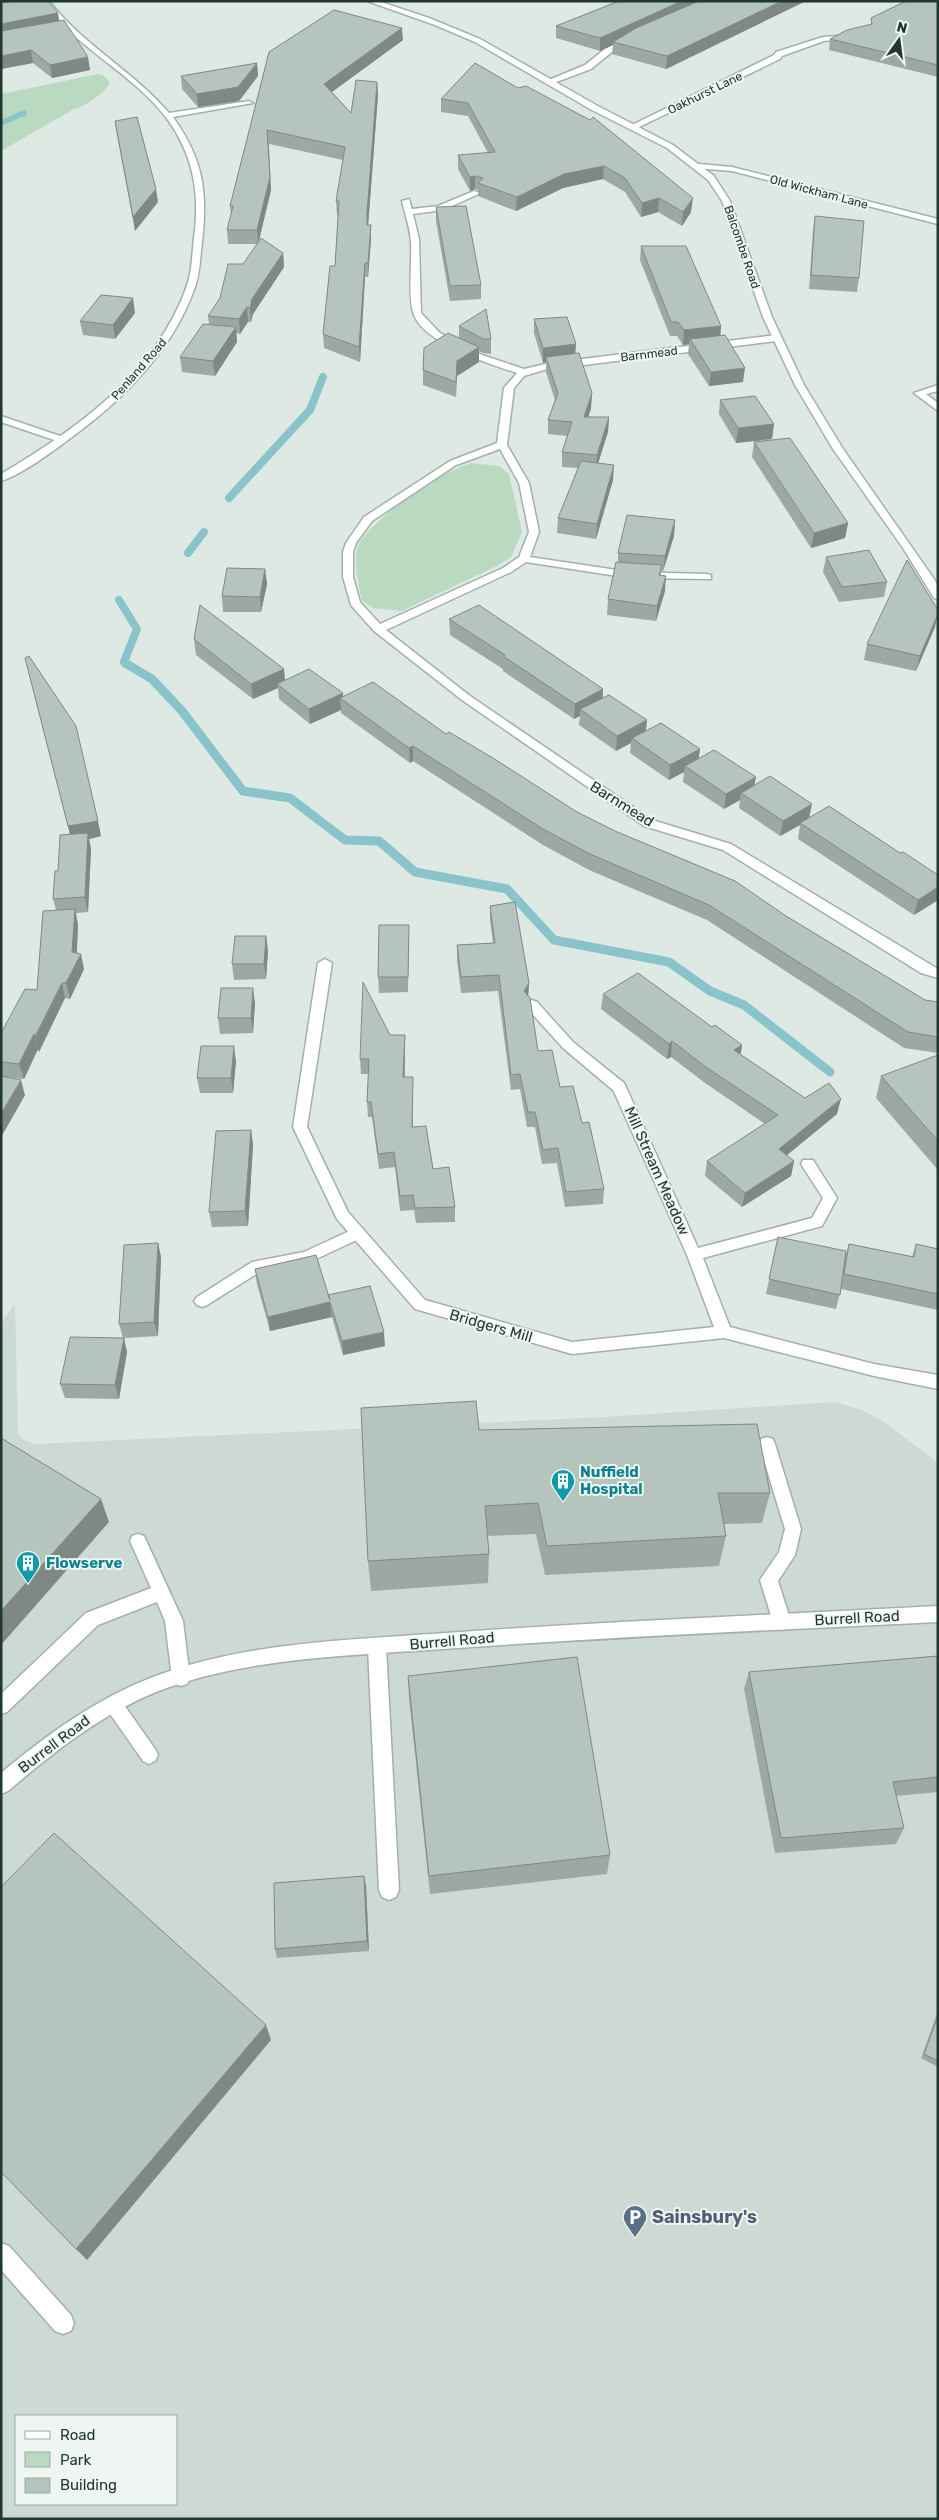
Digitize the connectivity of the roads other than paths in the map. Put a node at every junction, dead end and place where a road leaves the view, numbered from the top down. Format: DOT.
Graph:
graph roads {
  1 [pos="45,1"];
  2 [pos="370,1"];
  3 [pos="861,34"];
  4 [pos="639,35"];
  5 [pos="548,82"];
  6 [pos="250,103"];
  7 [pos="168,116"];
  8 [pos="632,127"];
  9 [pos="699,166"];
  10 [pos="477,193"];
  11 [pos="406,201"];
  12 [pos="408,212"];
  13 [pos="938,222"];
  14 [pos="776,338"];
  15 [pos="522,372"];
  16 [pos="938,388"];
  17 [pos="938,408"];
  18 [pos="1,420"];
  19 [pos="63,440"];
  20 [pos="502,446"];
  21 [pos="1,478"];
  22 [pos="524,558"];
  23 [pos="707,577"];
  24 [pos="938,596"];
  25 [pos="378,629"];
  26 [pos="325,963"];
  27 [pos="938,974"];
  28 [pos="532,1005"];
  29 [pos="808,1164"];
  30 [pos="358,1233"];
  31 [pos="694,1255"];
  32 [pos="202,1300"];
  33 [pos="724,1332"];
  34 [pos="938,1382"];
  35 [pos="767,1444"];
  36 [pos="138,1541"];
  37 [pos="161,1592"];
  38 [pos="938,1614"];
  39 [pos="782,1622"];
  40 [pos="378,1647"];
  41 [pos="181,1678"];
  42 [pos="114,1705"];
  43 [pos="1,1706"];
  44 [pos="149,1755"];
  45 [pos="1,1784"];
  46 [pos="389,1890"];
  47 [pos="1,2254"];
  48 [pos="63,2323"];
  1 -- 7 [label="street, Penland Road"];
  2 -- 5 [label="street, Balcombe Road"];
  3 -- 8 [label="street, Oakhurst Lane"];
  4 -- 5 [label="street"];
  5 -- 8 [label="street, Balcombe Road"];
  6 -- 7 [label="street"];
  7 -- 19 [label="street, Penland Road"];
  8 -- 9 [label="street, Balcombe Road"];
  9 -- 13 [label="street, Old Wickham Lane"];
  9 -- 14 [label="street, Balcombe Road"];
  10 -- 12 [label="street"];
  11 -- 12 [label="street"];
  12 -- 15 [label="street"];
  14 -- 15 [label="street, Barnmead"];
  14 -- 24 [label="street, Balcombe Road"];
  15 -- 20 [label="street"];
  16 -- 17 [label="street"];
  18 -- 19 [label="street"];
  19 -- 21 [label="street, Penland Road"];
  20 -- 22 [label="street"];
  20 -- 25 [label="street, Barnmead"];
  22 -- 23 [label="street"];
  22 -- 25 [label="street"];
  25 -- 27 [label="street, Barnmead"];
  26 -- 30 [label="street, Bridgers Mill"];
  28 -- 31 [label="street, Mill Stream Meadow"];
  29 -- 31 [label="street"];
  30 -- 32 [label="street"];
  30 -- 33 [label="street, Bridgers Mill"];
  31 -- 33 [label="street, Mill Stream Meadow"];
  33 -- 34 [label="street, Bridgers Mill"];
  35 -- 39 [label="street"];
  36 -- 37 [label="street"];
  37 -- 41 [label="street"];
  37 -- 43 [label="street"];
  38 -- 39 [label="street, Burrell Road"];
  39 -- 40 [label="street, Burrell Road"];
  40 -- 41 [label="street, Burrell Road"];
  40 -- 46 [label="street"];
  41 -- 42 [label="street, Burrell Road"];
  42 -- 44 [label="street"];
  42 -- 45 [label="street, Burrell Road"];
  47 -- 48 [label="street"];
}
